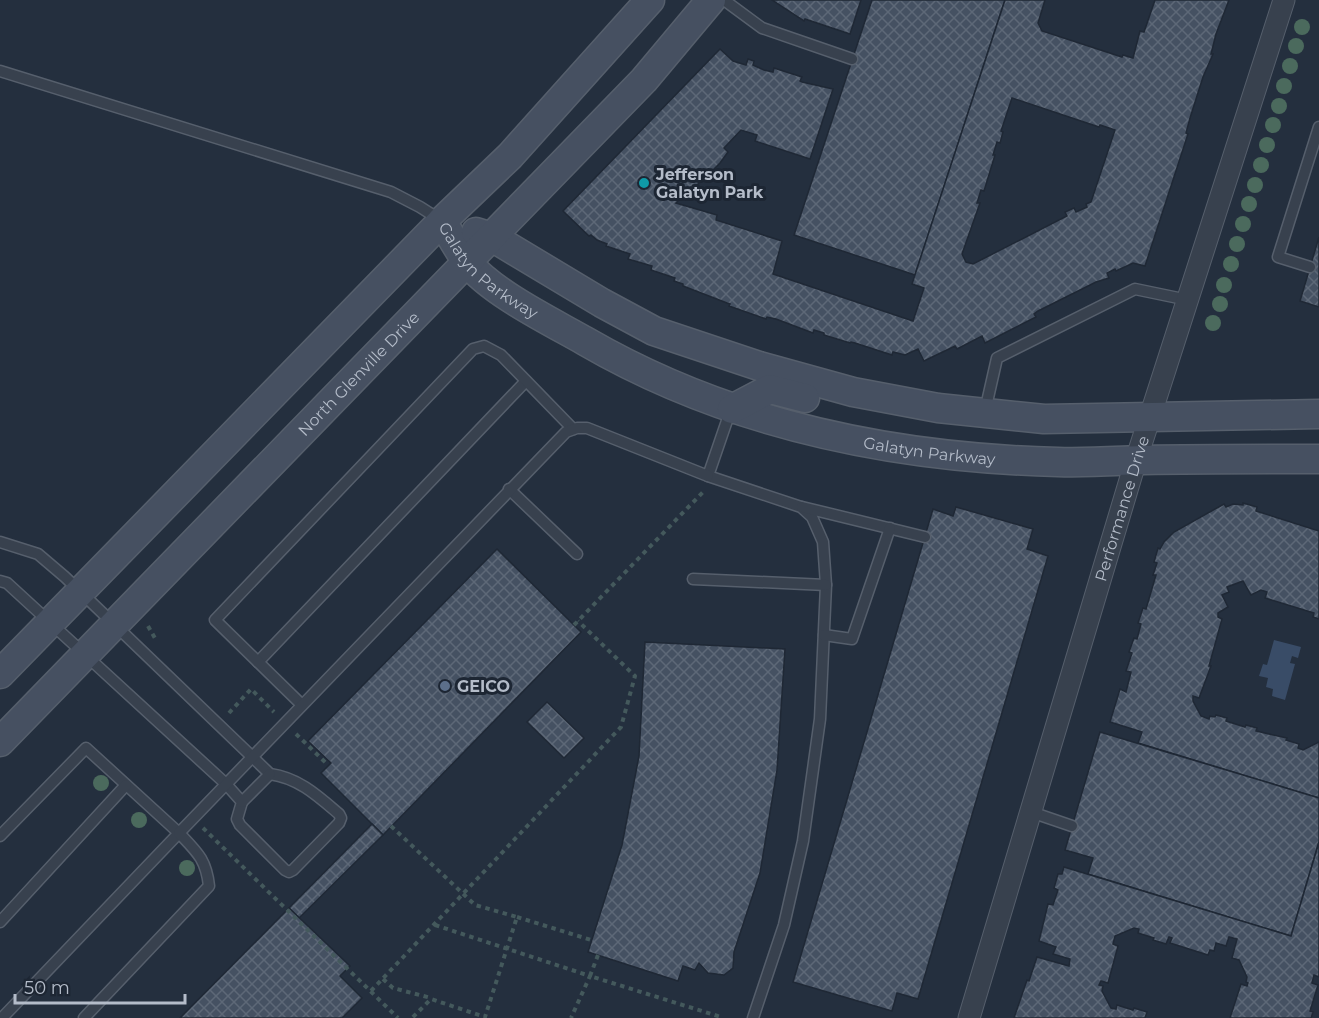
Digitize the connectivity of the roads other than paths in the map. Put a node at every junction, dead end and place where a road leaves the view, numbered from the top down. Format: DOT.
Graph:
graph roads {
  1 [pos="650,0"];
  2 [pos="711,0"];
  3 [pos="724,0"];
  4 [pos="1284,0"];
  5 [pos="852,59"];
  6 [pos="0,71"];
  7 [pos="1319,127"];
  8 [pos="442,222"];
  9 [pos="492,237"];
  10 [pos="468,262"];
  11 [pos="1310,267"];
  12 [pos="1188,300"];
  13 [pos="526,381"];
  14 [pos="938,408"];
  15 [pos="732,409"];
  16 [pos="984,414"];
  17 [pos="1319,414"];
  18 [pos="1150,418"];
  19 [pos="573,429"];
  20 [pos="1319,459"];
  21 [pos="1136,460"];
  22 [pos="709,476"];
  23 [pos="509,489"];
  24 [pos="801,507"];
  25 [pos="890,528"];
  26 [pos="925,537"];
  27 [pos="0,542"];
  28 [pos="577,554"];
  29 [pos="693,579"];
  30 [pos="0,581"];
  31 [pos="826,585"];
  32 [pos="80,591"];
  33 [pos="50,622"];
  34 [pos="114,624"];
  35 [pos="824,636"];
  36 [pos="85,654"];
  37 [pos="258,662"];
  38 [pos="0,674"];
  39 [pos="302,705"];
  40 [pos="0,742"];
  41 [pos="252,756"];
  42 [pos="270,774"];
  43 [pos="225,784"];
  44 [pos="126,785"];
  45 [pos="242,802"];
  46 [pos="1030,812"];
  47 [pos="1072,826"];
  48 [pos="179,833"];
  49 [pos="0,836"];
  50 [pos="0,922"];
  51 [pos="2,1018"];
  52 [pos="84,1018"];
  53 [pos="754,1018"];
  54 [pos="969,1018"];
  1 -- 8 [label="street"];
  2 -- 9 [label="street, North Glenville Drive"];
  3 -- 5 [label="lane"];
  4 -- 12 [label="street, Performance Drive"];
  6 -- 8 [label="lane"];
  7 -- 11 [label="lane"];
  8 -- 9 [label="street, Galatyn Parkway"];
  8 -- 10 [label="street, Galatyn Parkway"];
  8 -- 32 [label="street"];
  9 -- 10 [label="street, North Glenville Drive"];
  9 -- 14 [label="street, Galatyn Parkway"];
  10 -- 15 [label="street, Galatyn Parkway"];
  10 -- 34 [label="street, North Glenville Drive"];
  12 -- 16 [label="lane"];
  12 -- 18 [label="street, Performance Drive"];
  13 -- 19 [label="lane"];
  13 -- 37 [label="lane"];
  13 -- 37 [label="lane"];
  14 -- 15 [label="street"];
  14 -- 16 [label="street, Galatyn Parkway"];
  15 -- 21 [label="street, Galatyn Parkway"];
  15 -- 22 [label="lane"];
  16 -- 18 [label="street, Galatyn Parkway"];
  17 -- 18 [label="street, Galatyn Parkway"];
  18 -- 21 [label="street, Performance Drive"];
  19 -- 22 [label="lane"];
  19 -- 23 [label="lane"];
  20 -- 21 [label="street, Galatyn Parkway"];
  21 -- 46 [label="street, Performance Drive"];
  22 -- 24 [label="lane"];
  23 -- 28 [label="lane"];
  23 -- 39 [label="lane"];
  24 -- 25 [label="lane"];
  24 -- 31 [label="lane"];
  25 -- 26 [label="lane"];
  25 -- 35 [label="lane"];
  27 -- 32 [label="lane"];
  29 -- 31 [label="lane"];
  30 -- 33 [label="lane"];
  31 -- 35 [label="lane"];
  32 -- 33 [label="street"];
  32 -- 34 [label="lane"];
  33 -- 36 [label="lane"];
  33 -- 38 [label="street"];
  34 -- 36 [label="street, North Glenville Drive"];
  34 -- 41 [label="lane"];
  35 -- 53 [label="lane"];
  36 -- 40 [label="street, North Glenville Drive"];
  36 -- 43 [label="lane"];
  37 -- 39 [label="lane"];
  39 -- 41 [label="lane"];
  41 -- 42 [label="lane"];
  41 -- 43 [label="lane"];
  42 -- 45 [label="lane"];
  42 -- 45 [label="lane"];
  43 -- 45 [label="lane"];
  43 -- 48 [label="lane"];
  44 -- 48 [label="lane"];
  44 -- 49 [label="lane"];
  44 -- 50 [label="lane"];
  46 -- 47 [label="lane"];
  46 -- 54 [label="street, Performance Drive"];
  48 -- 51 [label="lane"];
  48 -- 52 [label="lane"];
}
